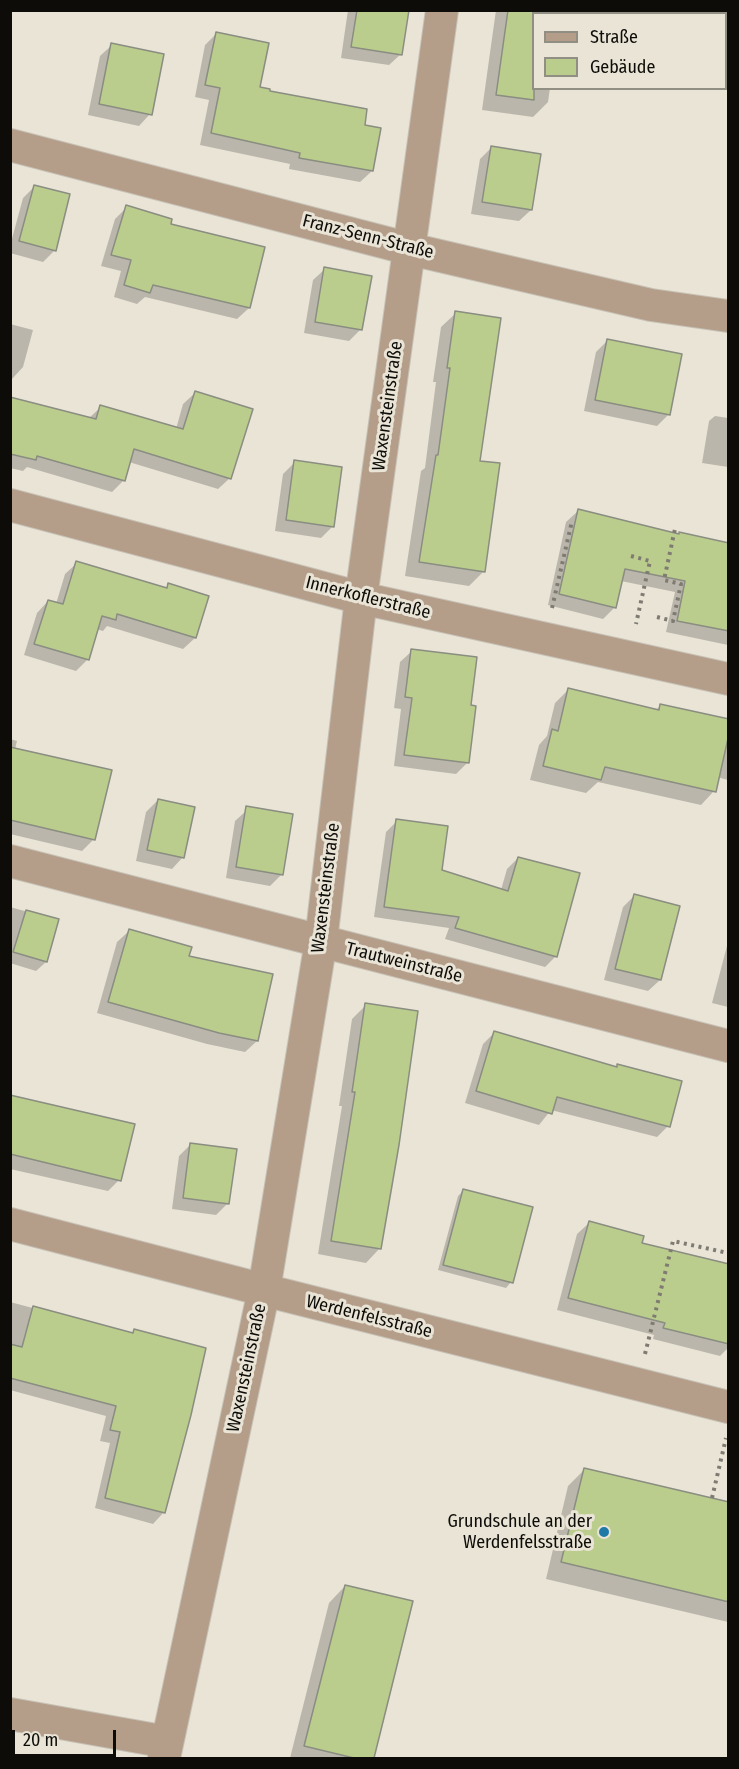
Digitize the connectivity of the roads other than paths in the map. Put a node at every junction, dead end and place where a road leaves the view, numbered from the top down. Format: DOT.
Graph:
graph roads {
  1 [pos="442,10"];
  2 [pos="10,145"];
  3 [pos="410,249"];
  4 [pos="729,316"];
  5 [pos="10,505"];
  6 [pos="361,598"];
  7 [pos="729,679"];
  8 [pos="10,861"];
  9 [pos="321,941"];
  10 [pos="729,1046"];
  11 [pos="10,1224"];
  12 [pos="264,1290"];
  13 [pos="729,1407"];
  14 [pos="10,1714"];
  15 [pos="165,1750"];
  1 -- 3 [label="street, Waxensteinstraße"];
  2 -- 3 [label="street, Franz-Senn-Straße"];
  3 -- 4 [label="street, Franz-Senn-Straße"];
  3 -- 6 [label="street, Waxensteinstraße"];
  5 -- 6 [label="street, Innerkoflerstraße"];
  6 -- 7 [label="street, Innerkoflerstraße"];
  6 -- 9 [label="street, Waxensteinstraße"];
  8 -- 9 [label="street, Trautweinstraße"];
  9 -- 10 [label="street, Trautweinstraße"];
  9 -- 12 [label="street, Waxensteinstraße"];
  11 -- 12 [label="street, Werdenfelsstraße"];
  12 -- 13 [label="street, Werdenfelsstraße"];
  12 -- 15 [label="street, Waxensteinstraße"];
  14 -- 15 [label="street"];
}
